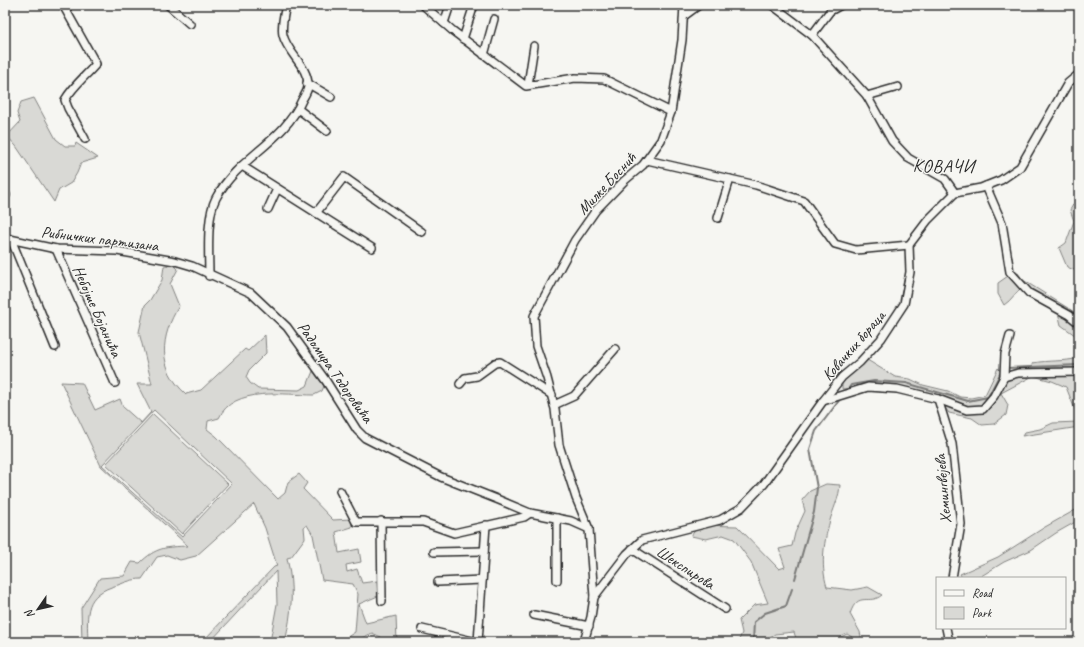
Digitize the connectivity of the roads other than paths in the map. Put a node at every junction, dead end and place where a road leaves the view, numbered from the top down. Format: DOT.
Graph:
graph roads {
  1 [pos="63,5"];
  2 [pos="168,5"];
  3 [pos="286,5"];
  4 [pos="423,5"];
  5 [pos="450,5"];
  6 [pos="474,5"];
  7 [pos="684,5"];
  8 [pos="699,5"];
  9 [pos="772,5"];
  10 [pos="841,5"];
  11 [pos="684,16"];
  12 [pos="494,19"];
  13 [pos="444,23"];
  14 [pos="190,24"];
  15 [pos="812,36"];
  16 [pos="463,39"];
  17 [pos="534,46"];
  18 [pos="484,55"];
  19 [pos="1079,74"];
  20 [pos="307,83"];
  21 [pos="528,85"];
  22 [pos="898,87"];
  23 [pos="867,96"];
  24 [pos="331,97"];
  25 [pos="298,110"];
  26 [pos="671,112"];
  27 [pos="327,131"];
  28 [pos="85,139"];
  29 [pos="647,160"];
  30 [pos="242,166"];
  31 [pos="730,179"];
  32 [pos="986,186"];
  33 [pos="277,189"];
  34 [pos="955,193"];
  35 [pos="268,209"];
  36 [pos="316,213"];
  37 [pos="718,218"];
  38 [pos="422,232"];
  39 [pos="8,238"];
  40 [pos="909,245"];
  41 [pos="372,248"];
  42 [pos="56,249"];
  43 [pos="192,266"];
  44 [pos="209,276"];
  45 [pos="1079,323"];
  46 [pos="1010,336"];
  47 [pos="54,347"];
  48 [pos="615,350"];
  49 [pos="1079,372"];
  50 [pos="1004,377"];
  51 [pos="115,383"];
  52 [pos="460,384"];
  53 [pos="552,395"];
  54 [pos="938,399"];
  55 [pos="823,401"];
  56 [pos="554,405"];
  57 [pos="340,491"];
  58 [pos="530,513"];
  59 [pos="557,518"];
  60 [pos="381,521"];
  61 [pos="486,525"];
  62 [pos="589,529"];
  63 [pos="632,549"];
  64 [pos="484,551"];
  65 [pos="434,552"];
  66 [pos="952,577"];
  67 [pos="482,580"];
  68 [pos="557,580"];
  69 [pos="438,582"];
  70 [pos="594,597"];
  71 [pos="382,601"];
  72 [pos="725,609"];
  73 [pos="534,615"];
  74 [pos="589,626"];
  75 [pos="422,629"];
  76 [pos="946,629"];
  77 [pos="478,642"];
  78 [pos="584,642"];
  79 [pos="950,642"];
  1 -- 28 [label="street"];
  2 -- 14 [label="street"];
  3 -- 20 [label="street"];
  4 -- 13 [label="street"];
  5 -- 13 [label="street"];
  6 -- 16 [label="street"];
  7 -- 11 [label="street, Милке Боснић"];
  8 -- 11 [label="street"];
  9 -- 15 [label="street"];
  10 -- 15 [label="street"];
  11 -- 26 [label="street, Милке Боснић"];
  12 -- 18 [label="street"];
  13 -- 16 [label="street"];
  15 -- 23 [label="street"];
  16 -- 18 [label="street"];
  17 -- 21 [label="street"];
  18 -- 21 [label="street"];
  19 -- 32 [label="street"];
  20 -- 24 [label="street"];
  20 -- 25 [label="street"];
  21 -- 26 [label="street"];
  22 -- 23 [label="street"];
  23 -- 34 [label="street"];
  25 -- 27 [label="street"];
  25 -- 30 [label="street"];
  26 -- 29 [label="street, Милке Боснић"];
  29 -- 31 [label="street"];
  29 -- 53 [label="street, Милке Боснић"];
  30 -- 33 [label="street"];
  30 -- 44 [label="street"];
  31 -- 37 [label="street"];
  31 -- 40 [label="street"];
  32 -- 34 [label="street"];
  32 -- 45 [label="street"];
  33 -- 35 [label="street"];
  33 -- 36 [label="street"];
  34 -- 40 [label="street"];
  36 -- 38 [label="street"];
  36 -- 41 [label="street"];
  39 -- 42 [label="street, Рибничких партизана"];
  39 -- 47 [label="street"];
  40 -- 55 [label="street, Ковачких бораца"];
  42 -- 43 [label="street, Рибничких партизана"];
  42 -- 51 [label="street, Небојше Бојанића"];
  43 -- 44 [label="street, Радомира Тодоровића"];
  44 -- 58 [label="street, Радомира Тодоровића"];
  46 -- 50 [label="street"];
  48 -- 56 [label="street"];
  49 -- 50 [label="street"];
  50 -- 54 [label="street"];
  52 -- 53 [label="street"];
  53 -- 56 [label="street, Милке Боснић"];
  54 -- 55 [label="street"];
  54 -- 66 [label="street, Хемингвејева"];
  55 -- 63 [label="street, Ковачких бораца"];
  56 -- 62 [label="street, Милке Боснић"];
  57 -- 60 [label="street"];
  58 -- 59 [label="street, Радомира Тодоровића"];
  58 -- 61 [label="street"];
  59 -- 62 [label="street, Радомира Тодоровића"];
  59 -- 68 [label="street"];
  60 -- 61 [label="street"];
  60 -- 71 [label="street"];
  61 -- 64 [label="street"];
  62 -- 70 [label="street, Ковачких бораца"];
  63 -- 70 [label="street, Ковачких бораца"];
  63 -- 72 [label="street, Шекспирова"];
  64 -- 65 [label="street"];
  64 -- 67 [label="street"];
  67 -- 69 [label="street"];
  67 -- 77 [label="street"];
  70 -- 74 [label="street, Ковачких бораца"];
  73 -- 74 [label="street"];
  74 -- 78 [label="street, Ковачких бораца"];
  75 -- 77 [label="street"];
  76 -- 79 [label="street"];
}
